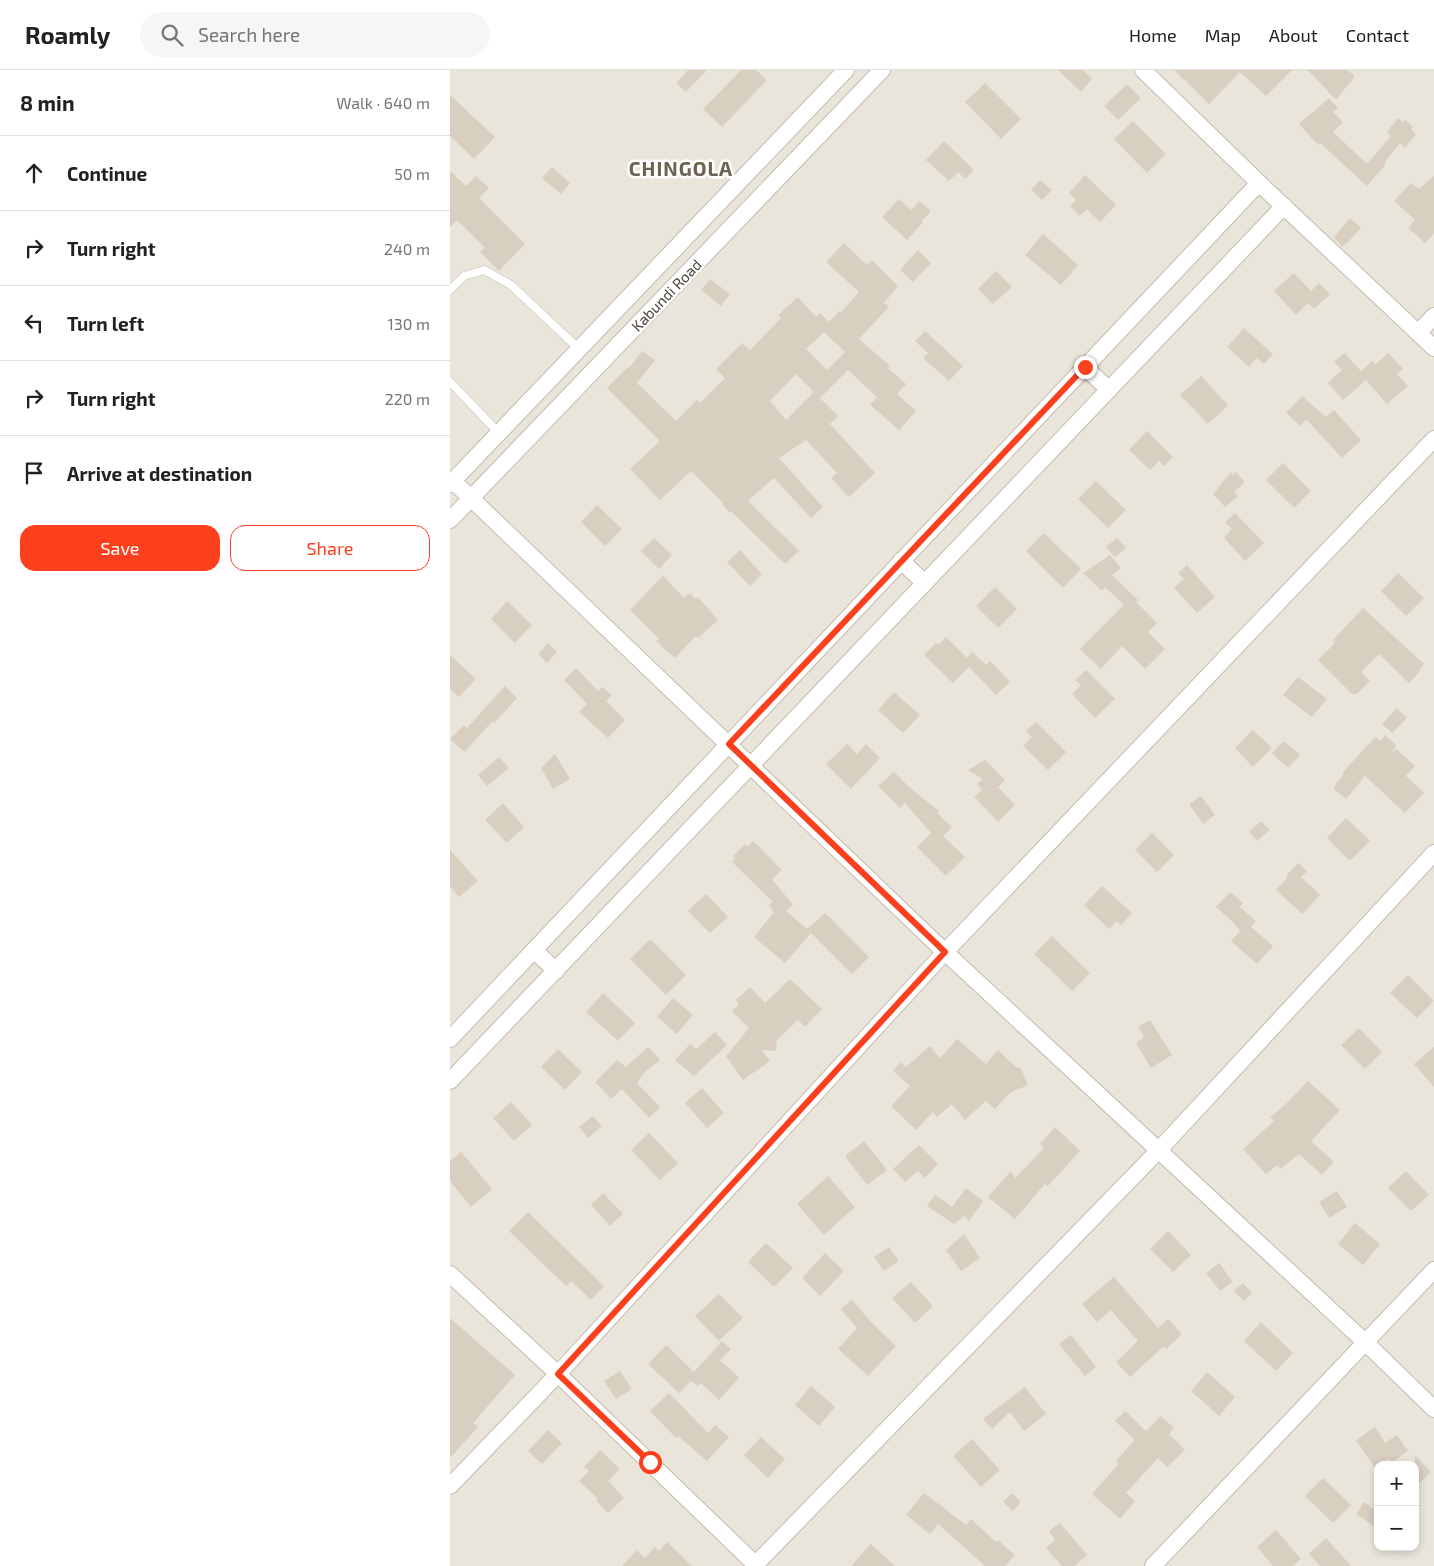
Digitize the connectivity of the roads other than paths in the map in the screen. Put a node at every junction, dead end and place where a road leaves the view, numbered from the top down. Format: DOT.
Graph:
graph roads {
  1 [pos="846,70"];
  2 [pos="882,70"];
  3 [pos="1143,70"];
  4 [pos="1259,183"];
  5 [pos="1284,206"];
  6 [pos="450,290"];
  7 [pos="626,300"];
  8 [pos="1434,316"];
  9 [pos="644,318"];
  10 [pos="1418,332"];
  11 [pos="1434,348"];
  12 [pos="579,349"];
  13 [pos="1085,367"];
  14 [pos="450,382"];
  15 [pos="1109,390"];
  16 [pos="499,433"];
  17 [pos="1434,439"];
  18 [pos="452,483"];
  19 [pos="471,498"];
  20 [pos="450,520"];
  21 [pos="902,561"];
  22 [pos="925,584"];
  23 [pos="729,744"];
  24 [pos="751,766"];
  25 [pos="1434,853"];
  26 [pos="534,950"];
  27 [pos="945,952"];
  28 [pos="556,971"];
  29 [pos="450,1039"];
  30 [pos="450,1082"];
  31 [pos="1158,1151"];
  32 [pos="1434,1270"];
  33 [pos="452,1279"];
  34 [pos="1365,1342"];
  35 [pos="558,1374"];
  36 [pos="1434,1409"];
  37 [pos="450,1486"];
  38 [pos="756,1566"];
  39 [pos="1153,1566"];
  1 -- 7 [label="street, Kabundi Road"];
  2 -- 9 [label="street, Kabundi Road"];
  3 -- 4 [label="street"];
  4 -- 5 [label="street"];
  4 -- 13 [label="street"];
  5 -- 10 [label="street"];
  5 -- 15 [label="street"];
  6 -- 12 [label="lane"];
  7 -- 9 [label="street"];
  7 -- 12 [label="street, Kabundi Road"];
  8 -- 10 [label="street"];
  9 -- 19 [label="street, Kabundi Road"];
  10 -- 11 [label="street"];
  12 -- 16 [label="street, Kabundi Road"];
  13 -- 15 [label="street"];
  13 -- 21 [label="street"];
  14 -- 16 [label="lane"];
  15 -- 22 [label="street"];
  16 -- 18 [label="street, Kabundi Road"];
  17 -- 27 [label="street"];
  18 -- 19 [label="street"];
  19 -- 20 [label="street, Kabundi Road"];
  19 -- 23 [label="street"];
  21 -- 22 [label="street"];
  21 -- 23 [label="street"];
  22 -- 24 [label="street"];
  23 -- 24 [label="street"];
  23 -- 26 [label="street"];
  24 -- 27 [label="street"];
  24 -- 28 [label="street"];
  25 -- 31 [label="street"];
  26 -- 28 [label="street"];
  26 -- 29 [label="street"];
  27 -- 31 [label="street"];
  27 -- 35 [label="street"];
  28 -- 30 [label="street"];
  31 -- 34 [label="street"];
  31 -- 38 [label="street"];
  32 -- 34 [label="street"];
  33 -- 35 [label="street"];
  34 -- 36 [label="street"];
  34 -- 39 [label="street"];
  35 -- 37 [label="street"];
  35 -- 38 [label="street"];
}
